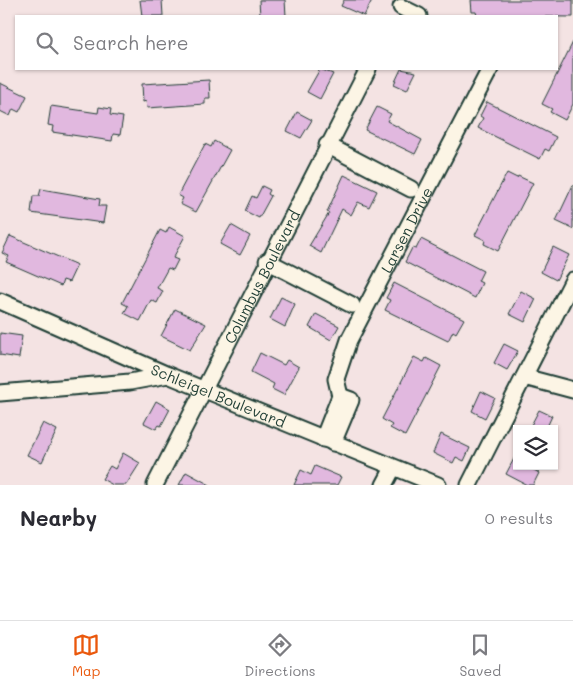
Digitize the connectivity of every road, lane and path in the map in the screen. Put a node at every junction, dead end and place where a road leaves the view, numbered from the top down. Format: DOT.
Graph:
graph roads {
  1 [pos="400,8"];
  2 [pos="417,15"];
  3 [pos="367,70"];
  4 [pos="489,70"];
  5 [pos="327,145"];
  6 [pos="411,189"];
  7 [pos="267,261"];
  8 [pos="573,280"];
  9 [pos="0,301"];
  10 [pos="352,305"];
  11 [pos="168,375"];
  12 [pos="524,376"];
  13 [pos="203,388"];
  14 [pos="573,390"];
  15 [pos="0,393"];
  16 [pos="328,441"];
  17 [pos="393,468"];
  18 [pos="155,485"];
  19 [pos="384,485"];
  20 [pos="438,485"];
  21 [pos="469,485"];
  1 -- 2 [label="street"];
  3 -- 5 [label="street, Columbus Boulevard"];
  4 -- 16 [label="street, Larsen Drive"];
  5 -- 6 [label="street"];
  5 -- 7 [label="street, Columbus Boulevard"];
  7 -- 10 [label="street"];
  7 -- 13 [label="street, Columbus Boulevard"];
  8 -- 12 [label="street"];
  9 -- 11 [label="street, Schleigel Boulevard"];
  11 -- 13 [label="street, Schleigel Boulevard"];
  11 -- 15 [label="street"];
  12 -- 14 [label="street"];
  12 -- 21 [label="street"];
  13 -- 16 [label="street, Schleigel Boulevard"];
  13 -- 18 [label="street, Columbus Boulevard"];
  16 -- 17 [label="street, Schleigel Boulevard"];
  17 -- 19 [label="street"];
  17 -- 20 [label="street, Schleigel Boulevard"];
}
